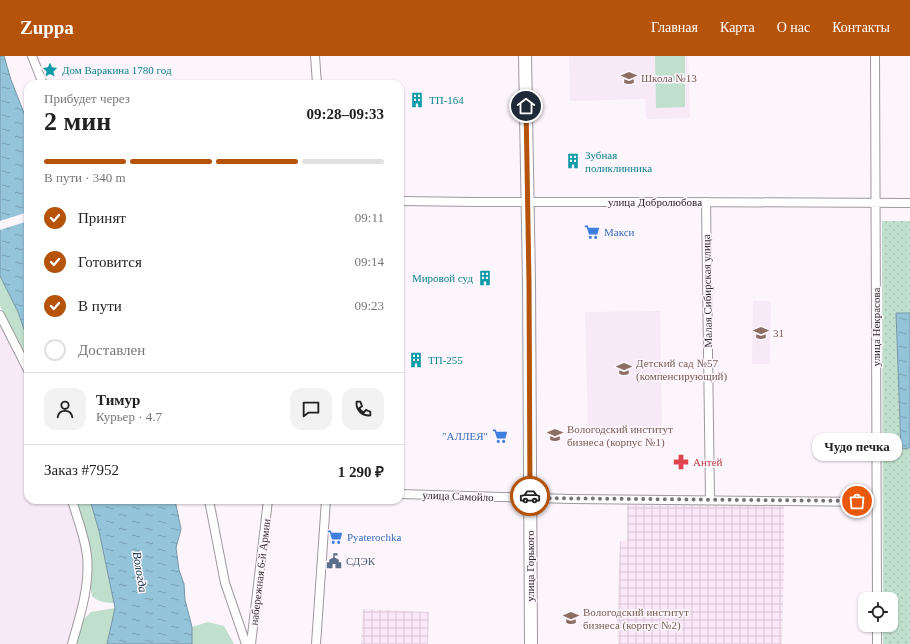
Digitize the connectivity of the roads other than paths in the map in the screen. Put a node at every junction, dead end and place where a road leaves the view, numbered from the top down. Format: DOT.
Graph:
graph roads {
  1 [pos="32,56"];
  2 [pos="315,56"];
  3 [pos="525,56"];
  4 [pos="875,56"];
  5 [pos="42,80"];
  6 [pos="317,80"];
  7 [pos="404,201"];
  8 [pos="528,202"];
  9 [pos="706,202"];
  10 [pos="876,202"];
  11 [pos="910,202"];
  12 [pos="0,315"];
  13 [pos="24,362"];
  14 [pos="404,494"];
  15 [pos="530,498"];
  16 [pos="710,500"];
  17 [pos="876,502"];
  18 [pos="73,504"];
  19 [pos="210,504"];
  20 [pos="268,504"];
  21 [pos="326,504"];
  22 [pos="876,592"];
  23 [pos="877,632"];
  24 [pos="72,644"];
  25 [pos="246,644"];
  26 [pos="251,644"];
  27 [pos="316,644"];
  28 [pos="531,644"];
  29 [pos="877,644"];
  1 -- 5 [label="street"];
  2 -- 6 [label="street"];
  3 -- 8 [label="street, улица Горького"];
  4 -- 10 [label="street, улица Некрасова"];
  7 -- 8 [label="street, улица Добролюбова"];
  8 -- 9 [label="street, улица Добролюбова"];
  8 -- 15 [label="street, улица Горького"];
  9 -- 10 [label="street, улица Добролюбова"];
  9 -- 16 [label="street, Малая Сибирская улица"];
  10 -- 11 [label="street, улица Добролюбова"];
  10 -- 17 [label="street, улица Некрасова"];
  12 -- 13 [label="street"];
  14 -- 15 [label="street, улица Самойло"];
  15 -- 16 [label="street, улица Самойло"];
  15 -- 28 [label="street, улица Горького"];
  16 -- 17 [label="street, улица Самойло"];
  17 -- 22 [label="street, улица Некрасова"];
  18 -- 24 [label="street"];
  19 -- 25 [label="street, набережная 6-й Армии"];
  20 -- 26 [label="street, набережная 6-й Армии"];
  21 -- 27 [label="street"];
  23 -- 29 [label="street"];
}
